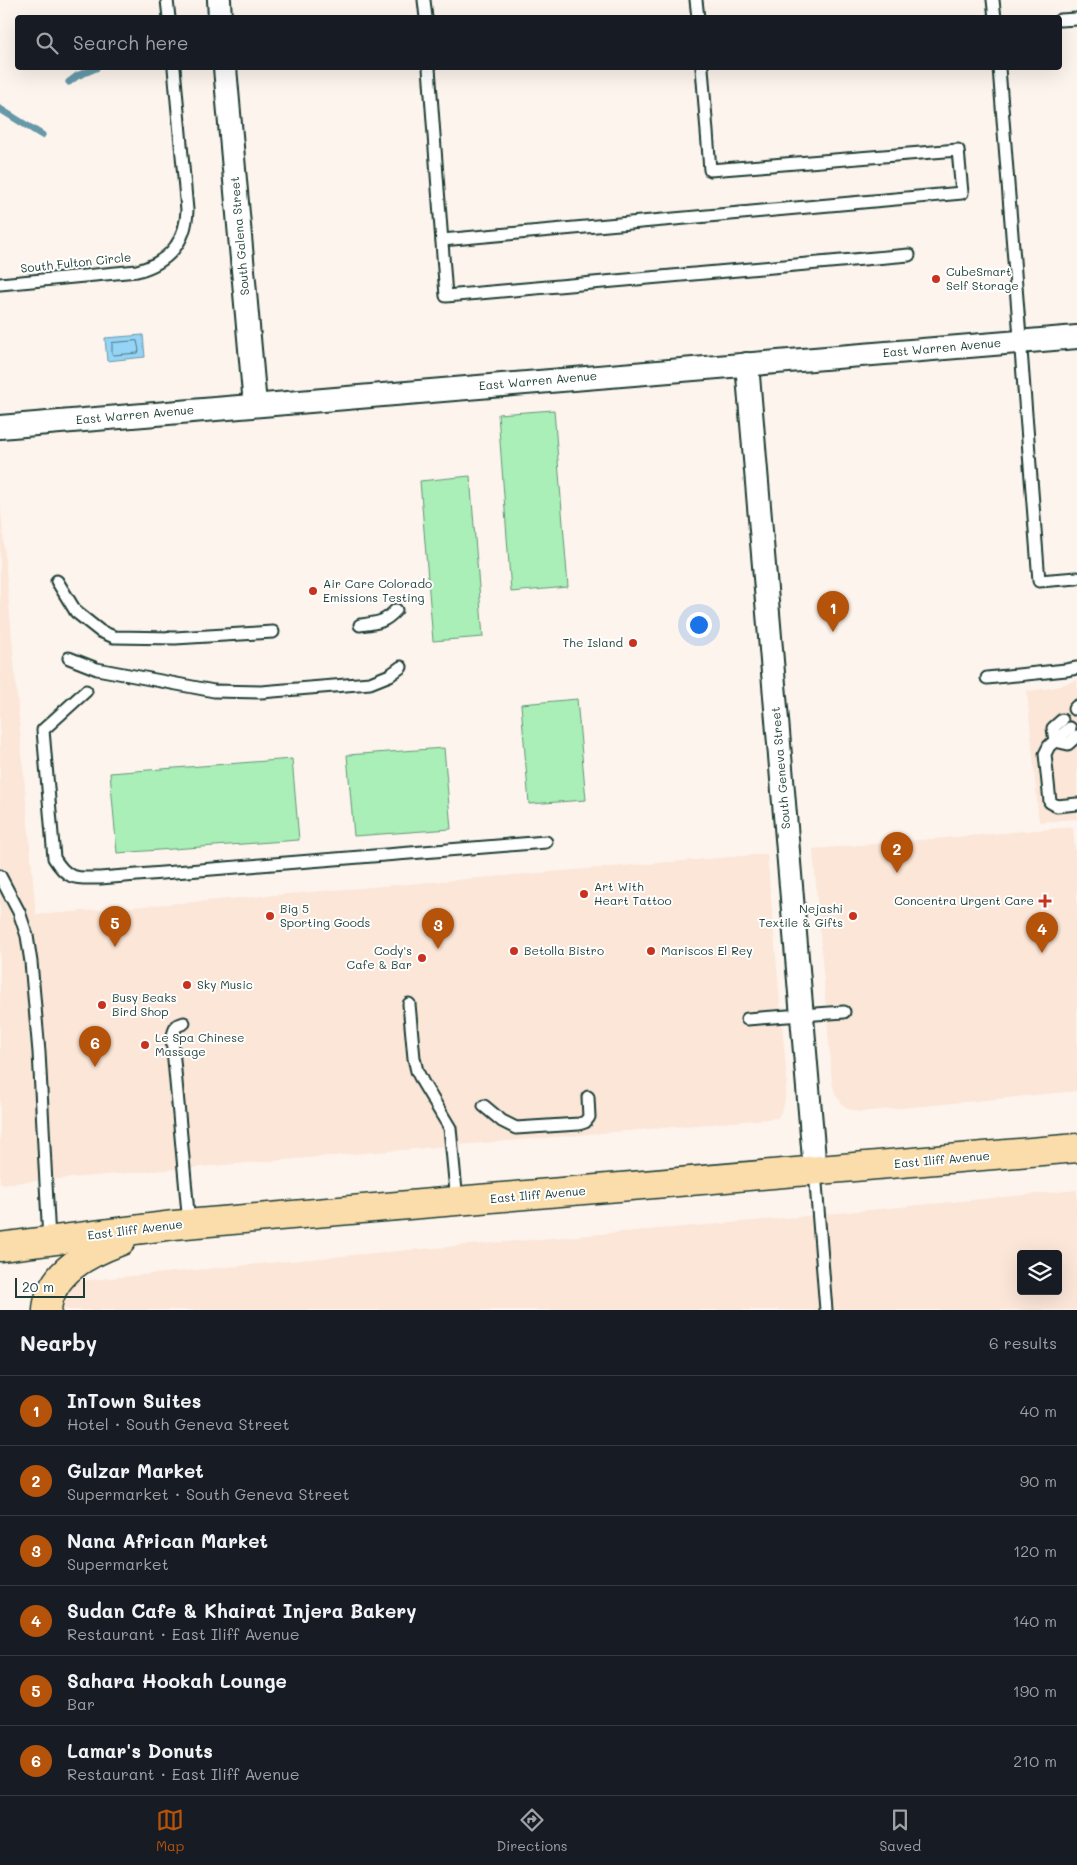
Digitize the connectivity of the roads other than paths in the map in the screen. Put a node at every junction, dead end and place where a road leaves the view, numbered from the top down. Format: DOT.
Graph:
graph roads {
  1 [pos="167,0"];
  2 [pos="219,0"];
  3 [pos="424,0"];
  4 [pos="696,0"];
  5 [pos="993,0"];
  6 [pos="169,15"];
  7 [pos="220,15"];
  8 [pos="426,15"];
  9 [pos="698,15"];
  10 [pos="995,15"];
  11 [pos="1077,19"];
  12 [pos="1062,20"];
  13 [pos="174,70"];
  14 [pos="225,70"];
  15 [pos="429,70"];
  16 [pos="702,70"];
  17 [pos="999,70"];
  18 [pos="442,240"];
  19 [pos="909,254"];
  20 [pos="0,284"];
  21 [pos="1077,337"];
  22 [pos="1020,342"];
  23 [pos="747,364"];
  24 [pos="255,404"];
  25 [pos="0,427"];
  26 [pos="1077,578"];
  27 [pos="57,581"];
  28 [pos="396,610"];
  29 [pos="360,625"];
  30 [pos="273,632"];
  31 [pos="69,658"];
  32 [pos="401,667"];
  33 [pos="1077,668"];
  34 [pos="987,678"];
  35 [pos="86,691"];
  36 [pos="1070,728"];
  37 [pos="1076,802"];
  38 [pos="546,842"];
  39 [pos="0,876"];
  40 [pos="409,1004"];
  41 [pos="844,1012"];
  42 [pos="802,1015"];
  43 [pos="747,1020"];
  44 [pos="184,1024"];
  45 [pos="588,1097"];
  46 [pos="484,1106"];
  47 [pos="1077,1148"];
  48 [pos="815,1171"];
  49 [pos="457,1202"];
  50 [pos="181,1225"];
  51 [pos="49,1240"];
  52 [pos="0,1247"];
  53 [pos="47,1310"];
  54 [pos="826,1310"];
  1 -- 6 [label="lane"];
  2 -- 7 [label="street"];
  3 -- 8 [label="lane"];
  4 -- 9 [label="lane"];
  5 -- 10 [label="lane"];
  11 -- 12 [label="lane"];
  13 -- 20 [label="lane, South Fulton Circle"];
  14 -- 24 [label="street, South Galena Street"];
  15 -- 18 [label="lane"];
  16 -- 18 [label="lane"];
  17 -- 22 [label="lane"];
  18 -- 19 [label="lane"];
  21 -- 22 [label="street, East Warren Avenue"];
  22 -- 23 [label="street, East Warren Avenue"];
  22 -- 26 [label="lane"];
  23 -- 24 [label="street, East Warren Avenue"];
  23 -- 42 [label="street, South Geneva Street"];
  24 -- 25 [label="street, East Warren Avenue"];
  27 -- 30 [label="lane"];
  28 -- 29 [label="lane"];
  31 -- 32 [label="lane"];
  33 -- 34 [label="lane"];
  35 -- 38 [label="lane"];
  36 -- 37 [label="lane"];
  39 -- 51 [label="lane"];
  40 -- 49 [label="lane"];
  41 -- 42 [label="lane"];
  42 -- 43 [label="lane"];
  42 -- 48 [label="street, South Geneva Street"];
  44 -- 50 [label="lane"];
  45 -- 46 [label="lane"];
  47 -- 48 [label="main road, East Iliff Avenue"];
  48 -- 49 [label="main road, East Iliff Avenue"];
  48 -- 54 [label="lane"];
  49 -- 50 [label="main road, East Iliff Avenue"];
  50 -- 51 [label="main road, East Iliff Avenue"];
  50 -- 53 [label="main road"];
  51 -- 52 [label="main road, East Iliff Avenue"];
}
